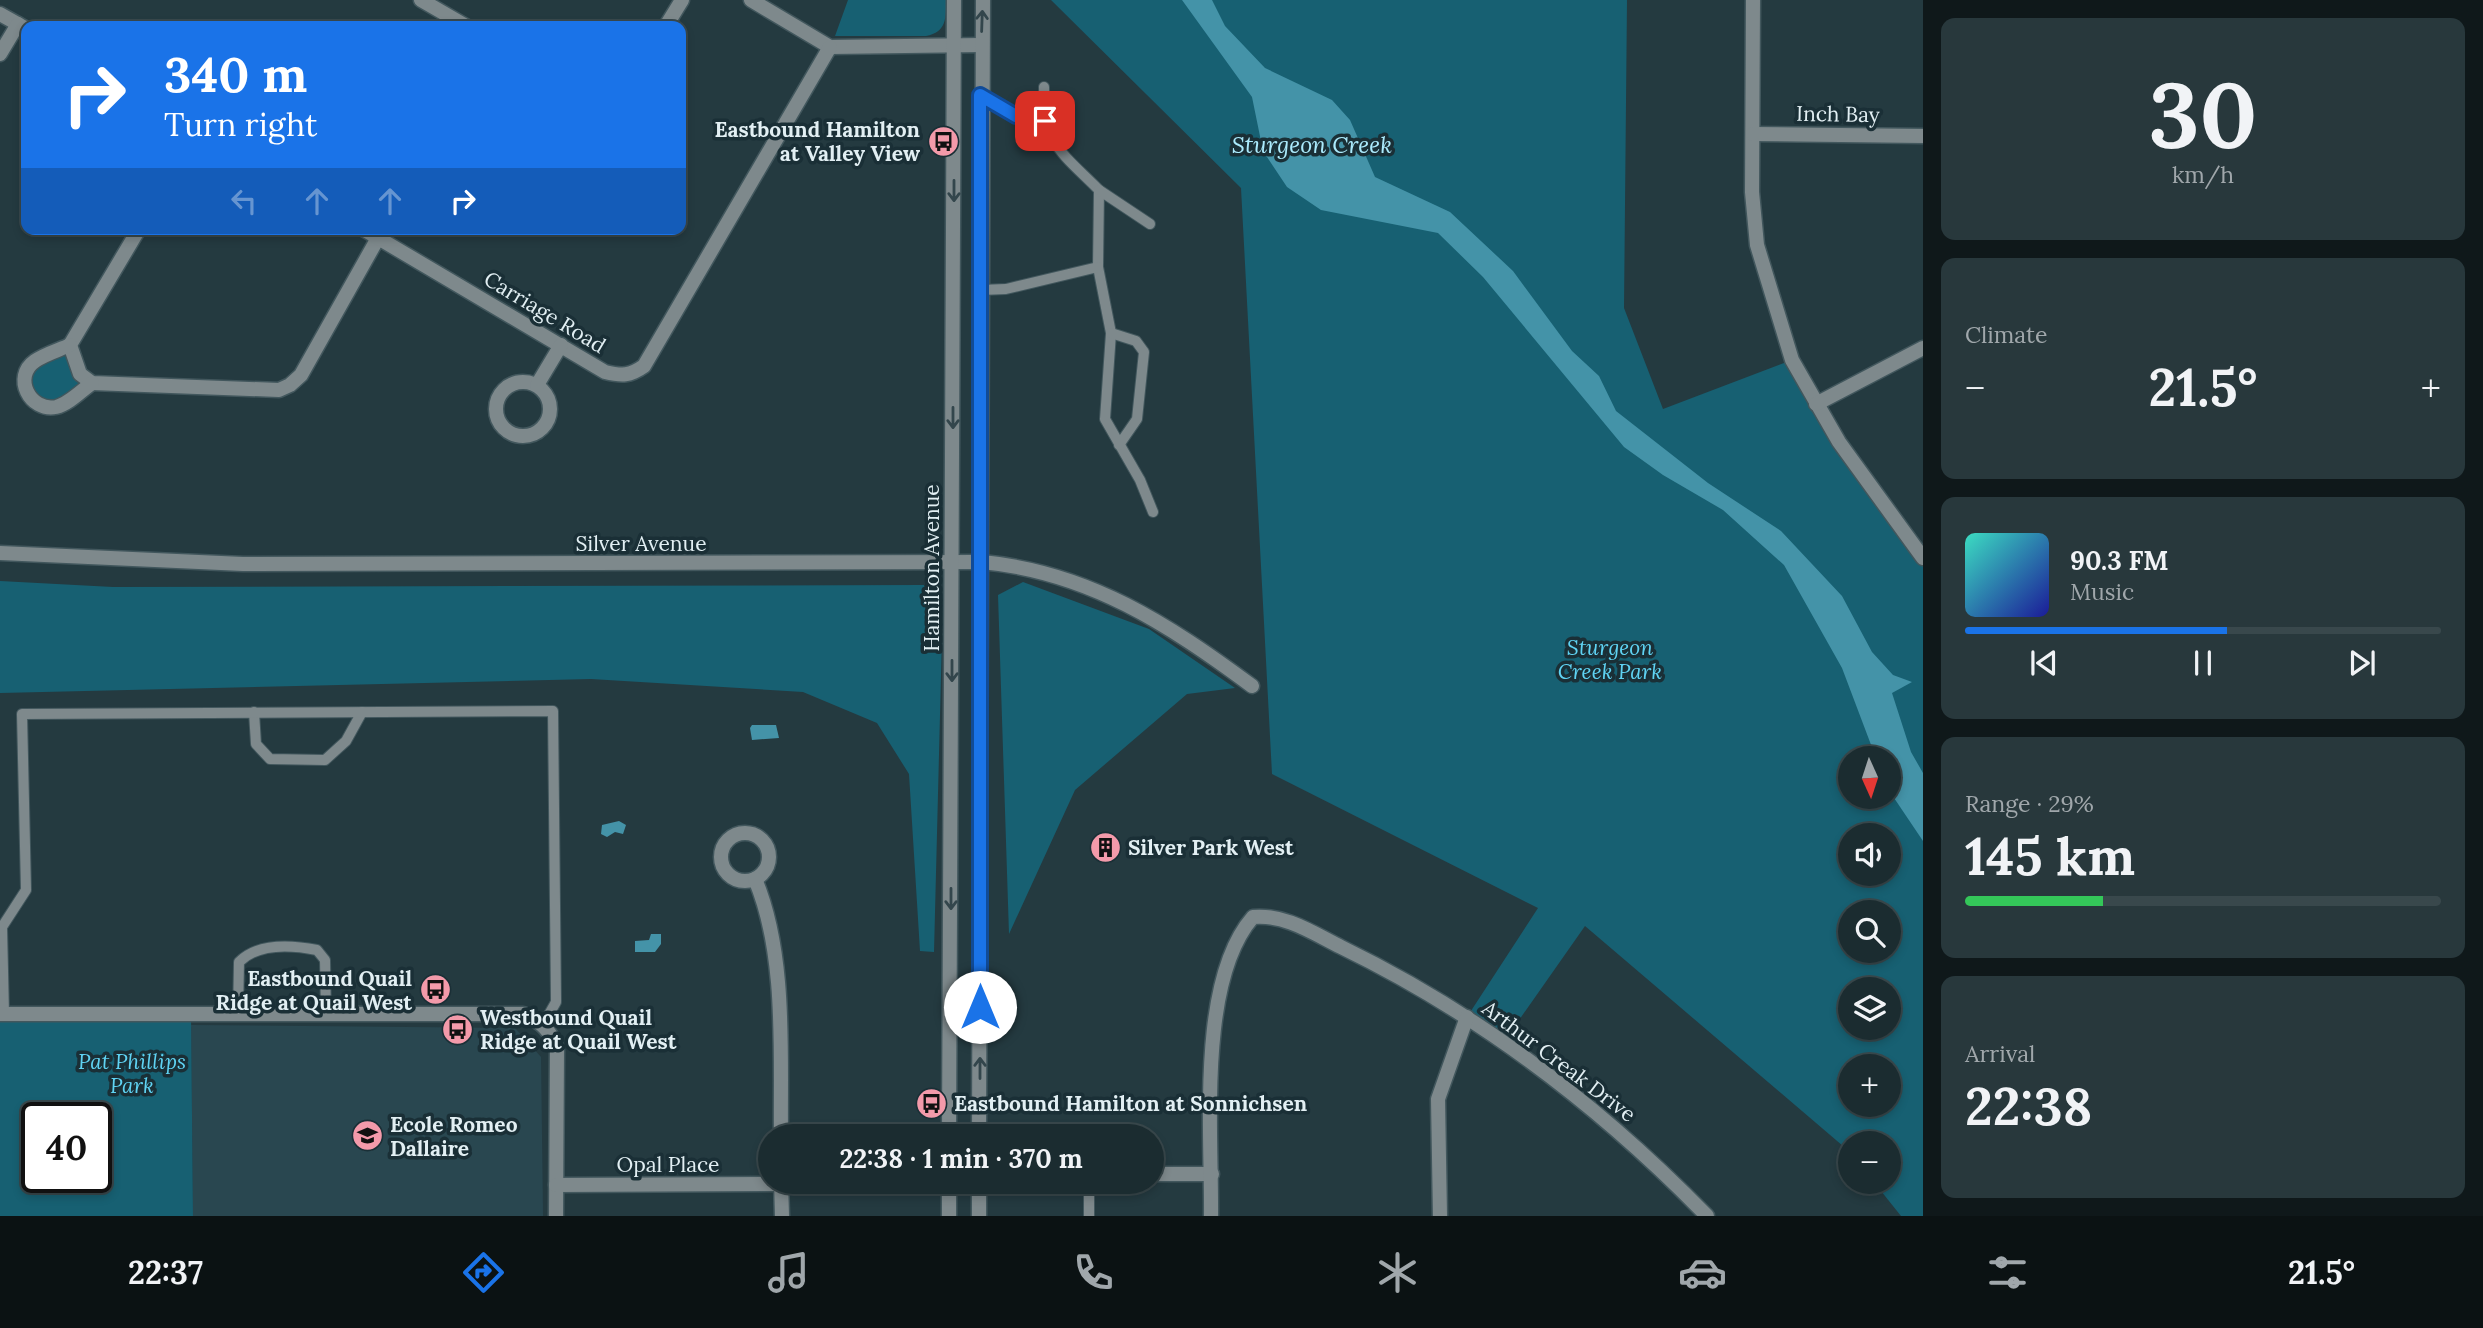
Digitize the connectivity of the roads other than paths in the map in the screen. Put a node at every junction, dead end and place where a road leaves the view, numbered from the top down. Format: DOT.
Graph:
graph roads {
  1 [pos="421,0"];
  2 [pos="682,0"];
  3 [pos="751,0"];
  4 [pos="954,0"];
  5 [pos="983,0"];
  6 [pos="1753,0"];
  7 [pos="0,14"];
  8 [pos="457,21"];
  9 [pos="669,21"];
  10 [pos="21,25"];
  11 [pos="21,27"];
  12 [pos="981,45"];
  13 [pos="952,46"];
  14 [pos="830,47"];
  15 [pos="0,54"];
  16 [pos="1044,87"];
  17 [pos="980,95"];
  18 [pos="1045,121"];
  19 [pos="1753,134"];
  20 [pos="1923,136"];
  21 [pos="1099,190"];
  22 [pos="1150,224"];
  23 [pos="135,235"];
  24 [pos="373,235"];
  25 [pos="378,238"];
  26 [pos="1098,267"];
  27 [pos="981,290"];
  28 [pos="1111,332"];
  29 [pos="70,345"];
  30 [pos="561,345"];
  31 [pos="1923,348"];
  32 [pos="92,383"];
  33 [pos="537,385"];
  34 [pos="1816,404"];
  35 [pos="1119,445"];
  36 [pos="1153,513"];
  37 [pos="0,553"];
  38 [pos="1923,558"];
  39 [pos="953,562"];
  40 [pos="982,562"];
  41 [pos="1251,686"];
  42 [pos="254,712"];
  43 [pos="362,712"];
  44 [pos="755,879"];
  45 [pos="1,961"];
  46 [pos="2,1014"];
  47 [pos="238,1014"];
  48 [pos="326,1014"];
  49 [pos="1467,1017"];
  50 [pos="543,1025"];
  51 [pos="781,1124"];
  52 [pos="949,1124"];
  53 [pos="979,1124"];
  54 [pos="1164,1174"];
  55 [pos="1212,1174"];
  56 [pos="758,1183"];
  57 [pos="556,1185"];
  58 [pos="781,1194"];
  59 [pos="949,1194"];
  60 [pos="979,1194"];
  61 [pos="1089,1194"];
  62 [pos="556,1216"];
  63 [pos="782,1216"];
  64 [pos="949,1216"];
  65 [pos="979,1216"];
  66 [pos="1089,1216"];
  67 [pos="1211,1216"];
  68 [pos="1440,1216"];
  69 [pos="1707,1216"];
  1 -- 8 [label="street"];
  2 -- 9 [label="street"];
  3 -- 14 [label="street"];
  4 -- 13 [label="street, Hamilton Avenue"];
  12 -- 5 [label="street, one-way"];
  6 -- 19 [label="street"];
  7 -- 10 [label="street"];
  11 -- 15 [label="street"];
  12 -- 13 [label="street"];
  12 -- 17 [label="street"];
  13 -- 14 [label="street"];
  13 -- 39 [label="street, Hamilton Avenue, one-way"];
  14 -- 30 [label="street, Carriage Road"];
  16 -- 18 [label="lane"];
  17 -- 18 [label="lane"];
  17 -- 27 [label="street"];
  18 -- 21 [label="lane"];
  19 -- 20 [label="street, Inch Bay"];
  19 -- 34 [label="street"];
  21 -- 22 [label="lane"];
  21 -- 26 [label="lane"];
  23 -- 29 [label="street"];
  24 -- 25 [label="street, Carriage Road"];
  25 -- 30 [label="street, Carriage Road"];
  25 -- 32 [label="street"];
  26 -- 27 [label="lane"];
  26 -- 28 [label="lane"];
  27 -- 40 [label="street"];
  28 -- 35 [label="lane"];
  28 -- 35 [label="lane"];
  29 -- 32 [label="street"];
  29 -- 32 [label="street"];
  30 -- 33 [label="street"];
  31 -- 34 [label="street"];
  34 -- 38 [label="street"];
  35 -- 36 [label="lane"];
  37 -- 39 [label="street, Silver Avenue"];
  39 -- 40 [label="street, Silver Avenue"];
  39 -- 52 [label="street, Hamilton Avenue, one-way"];
  40 -- 41 [label="street, Silver Avenue"];
  53 -- 40 [label="street, one-way"];
  42 -- 43 [label="lane"];
  42 -- 43 [label="lane"];
  42 -- 45 [label="lane"];
  43 -- 50 [label="lane"];
  44 -- 51 [label="street"];
  45 -- 46 [label="lane"];
  46 -- 47 [label="street"];
  47 -- 48 [label="street"];
  47 -- 48 [label="lane"];
  48 -- 50 [label="street"];
  49 -- 55 [label="street, Arthur Creak Drive"];
  49 -- 68 [label="street"];
  49 -- 69 [label="street, Arthur Creak Drive"];
  50 -- 57 [label="street"];
  54 -- 55 [label="street"];
  55 -- 67 [label="street"];
  56 -- 57 [label="street, Opal Place"];
  57 -- 62 [label="street"];
  58 -- 63 [label="street"];
  59 -- 64 [label="street"];
  60 -- 65 [label="street"];
  61 -- 66 [label="lane"];
}
